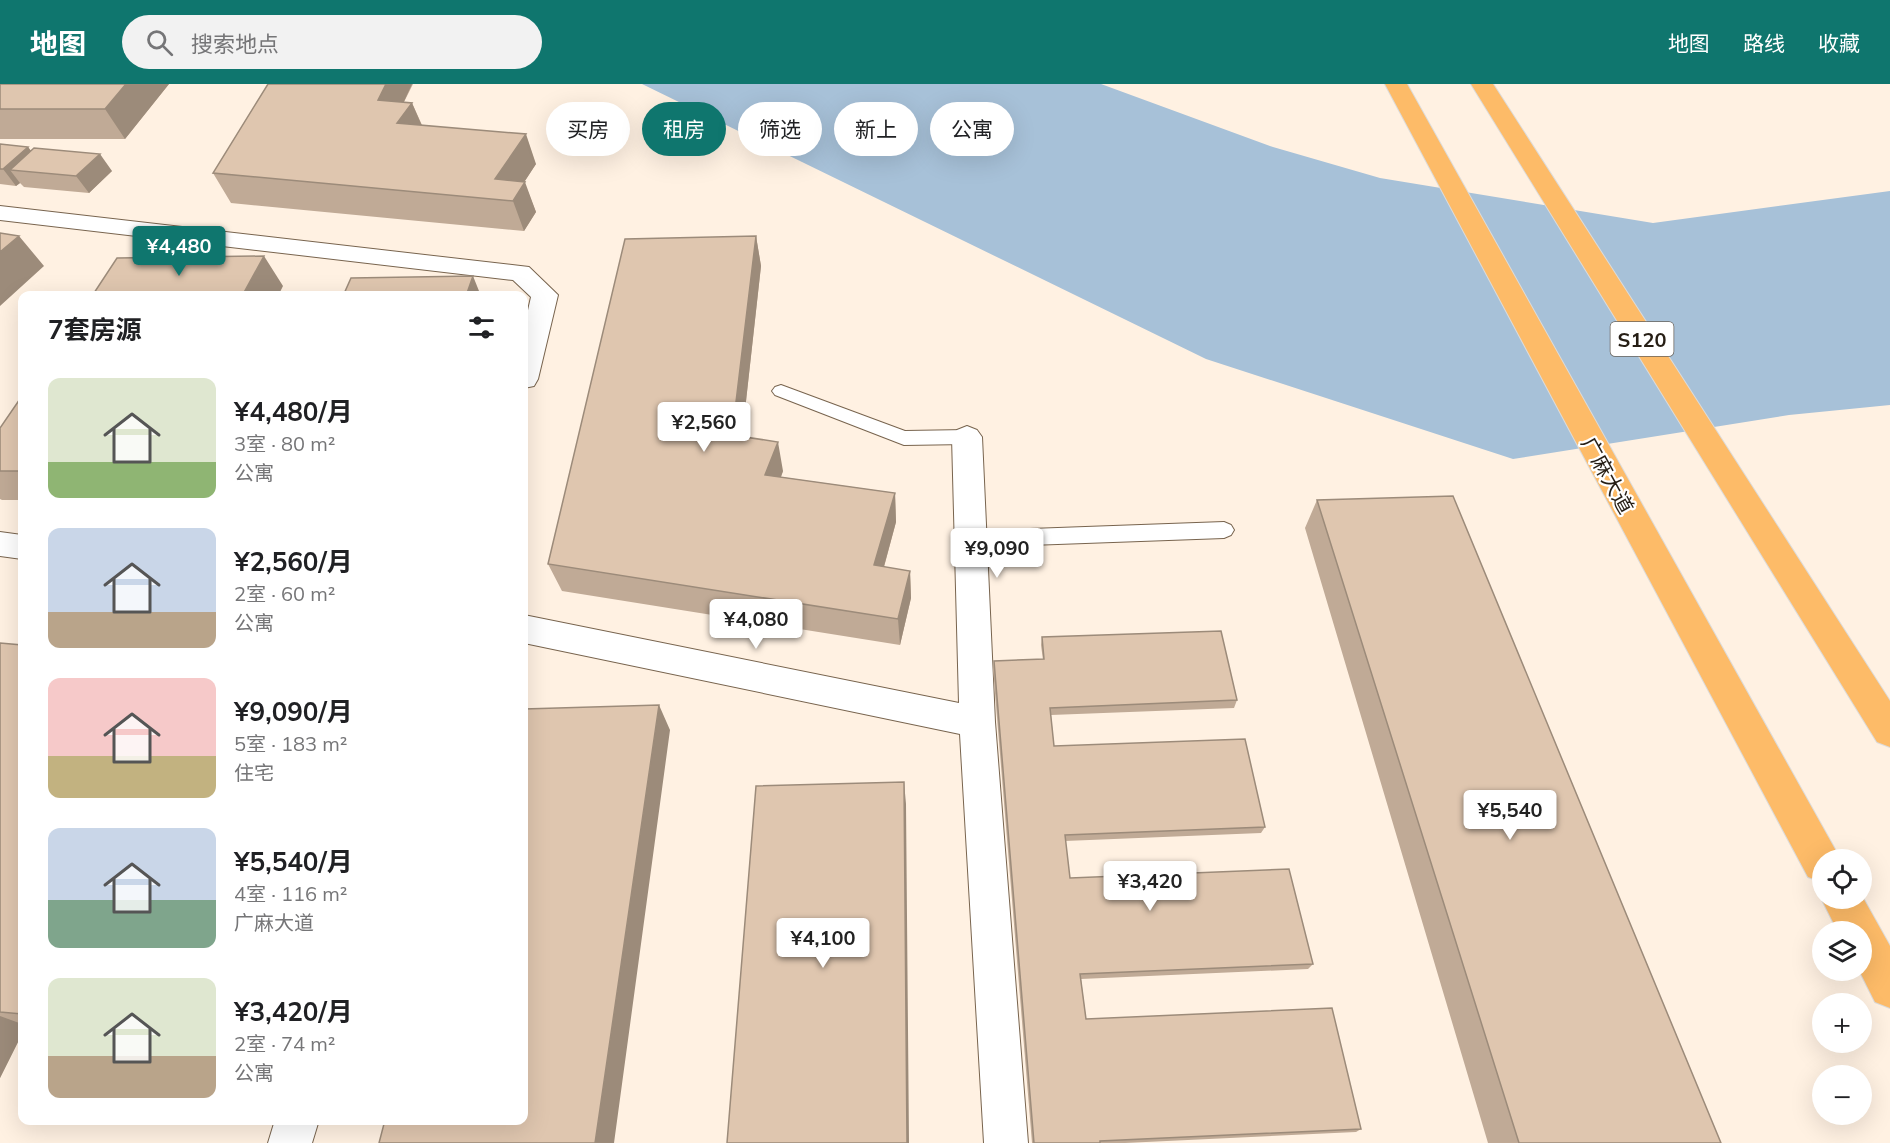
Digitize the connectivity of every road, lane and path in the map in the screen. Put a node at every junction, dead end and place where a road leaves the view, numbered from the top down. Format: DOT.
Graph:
graph roads {
  1 [pos="1396,84"];
  2 [pos="1482,84"];
  3 [pos="0,213"];
  4 [pos="528,362"];
  5 [pos="781,391"];
  6 [pos="967,437"];
  7 [pos="1224,530"];
  8 [pos="971,539"];
  9 [pos="0,544"];
  10 [pos="18,546"];
  11 [pos="528,630"];
  12 [pos="977,723"];
  13 [pos="1890,731"];
  14 [pos="1814,849"];
  15 [pos="1872,953"];
  16 [pos="1890,987"];
  17 [pos="295,1125"];
  18 [pos="290,1143"];
  19 [pos="1006,1143"];
  1 -- 14 [label="main road, 广麻大道"];
  2 -- 13 [label="main road, S120"];
  3 -- 4 [label="street"];
  5 -- 6 [label="lane"];
  6 -- 8 [label="street"];
  7 -- 8 [label="lane"];
  8 -- 12 [label="street"];
  9 -- 10 [label="street"];
  11 -- 12 [label="street"];
  12 -- 19 [label="street"];
  15 -- 16 [label="main road"];
  17 -- 18 [label="street"];
}
